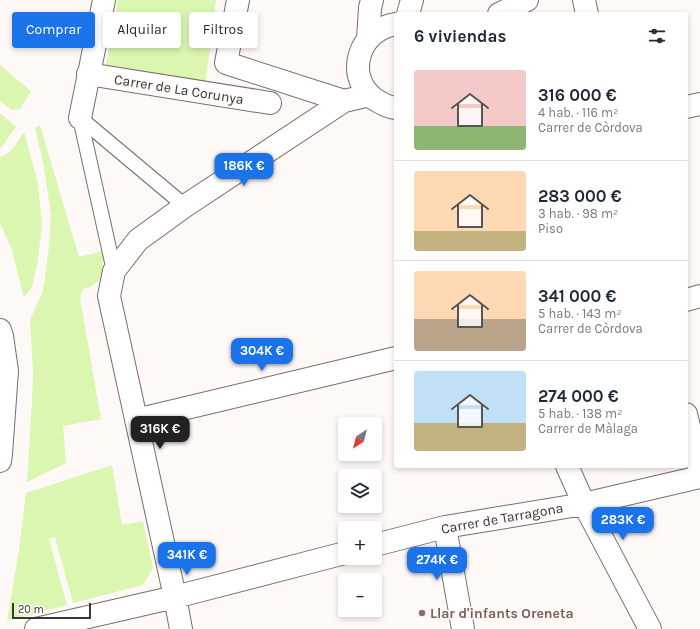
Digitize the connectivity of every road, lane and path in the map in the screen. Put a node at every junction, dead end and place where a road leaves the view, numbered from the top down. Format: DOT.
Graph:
graph roads {
  1 [pos="104,0"];
  2 [pos="238,0"];
  3 [pos="372,0"];
  4 [pos="412,0"];
  5 [pos="527,0"];
  6 [pos="584,0"];
  7 [pos="409,12"];
  8 [pos="503,12"];
  9 [pos="587,12"];
  10 [pos="394,25"];
  11 [pos="368,39"];
  12 [pos="88,74"];
  13 [pos="370,95"];
  14 [pos="344,101"];
  15 [pos="270,103"];
  16 [pos="700,104"];
  17 [pos="688,107"];
  18 [pos="394,109"];
  19 [pos="80,118"];
  20 [pos="185,206"];
  21 [pos="114,271"];
  22 [pos="700,296"];
  23 [pos="688,299"];
  24 [pos="0,330"];
  25 [pos="394,358"];
  26 [pos="136,420"];
  27 [pos="688,422"];
  28 [pos="0,461"];
  29 [pos="568,468"];
  30 [pos="700,473"];
  31 [pos="700,477"];
  32 [pos="584,504"];
  33 [pos="445,527"];
  34 [pos="382,543"];
  35 [pos="338,555"];
  36 [pos="175,597"];
  37 [pos="36,629"];
  38 [pos="181,629"];
  39 [pos="463,629"];
  40 [pos="650,629"];
  1 -- 12 [label="street"];
  2 -- 14 [label="street, Carrer de La Corunya"];
  3 -- 11 [label="street"];
  4 -- 7 [label="street"];
  5 -- 8 [label="street"];
  6 -- 9 [label="street"];
  10 -- 11 [label="street"];
  11 -- 13 [label="street"];
  12 -- 15 [label="street, Carrer de La Corunya"];
  12 -- 19 [label="street"];
  13 -- 14 [label="street"];
  13 -- 18 [label="street"];
  14 -- 20 [label="street"];
  16 -- 17 [label="street"];
  19 -- 20 [label="lane"];
  19 -- 21 [label="lane"];
  20 -- 21 [label="street"];
  21 -- 26 [label="street"];
  22 -- 23 [label="street"];
  24 -- 28 [label="street"];
  25 -- 26 [label="street"];
  26 -- 36 [label="street"];
  27 -- 30 [label="street"];
  29 -- 32 [label="street"];
  31 -- 32 [label="street, Carrer de Tarragona"];
  32 -- 33 [label="street, Carrer de Tarragona"];
  32 -- 40 [label="street"];
  33 -- 34 [label="street, Carrer de Tarragona"];
  33 -- 39 [label="street"];
  35 -- 36 [label="street"];
  36 -- 37 [label="street"];
  36 -- 38 [label="street"];
}
